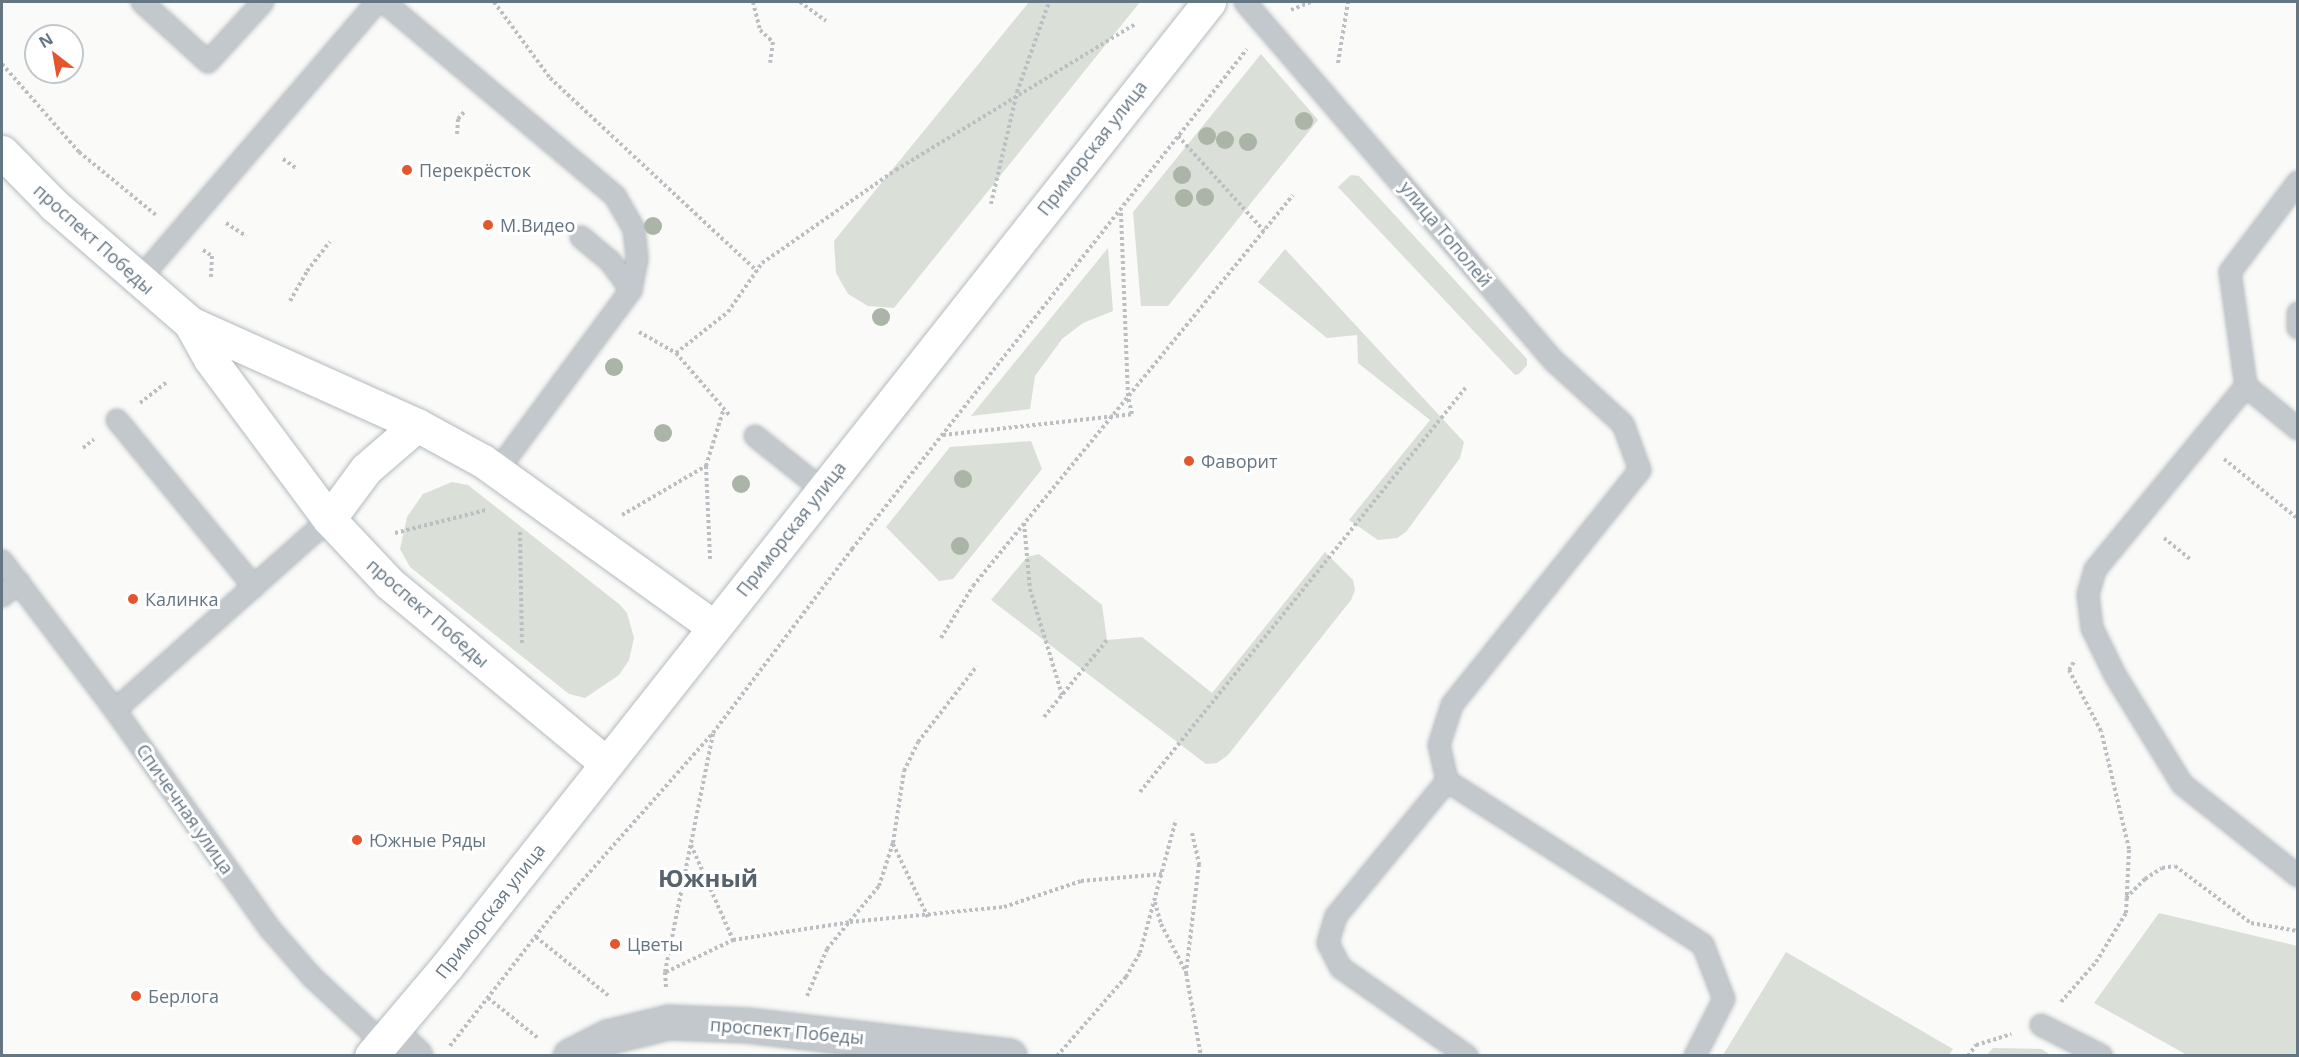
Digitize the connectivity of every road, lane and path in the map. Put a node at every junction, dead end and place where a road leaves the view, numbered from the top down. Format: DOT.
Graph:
graph roads {
  1 [pos="142,2"];
  2 [pos="263,2"];
  3 [pos="377,2"];
  4 [pos="384,2"];
  5 [pos="494,2"];
  6 [pos="753,2"];
  7 [pos="800,2"];
  8 [pos="1049,2"];
  9 [pos="1209,2"];
  10 [pos="1245,2"];
  11 [pos="1348,2"];
  12 [pos="826,21"];
  13 [pos="1135,24"];
  14 [pos="1241,56"];
  15 [pos="770,63"];
  16 [pos="2,64"];
  17 [pos="1017,92"];
  18 [pos="1332,100"];
  19 [pos="458,119"];
  20 [pos="457,135"];
  21 [pos="1178,136"];
  22 [pos="2,152"];
  23 [pos="2298,182"];
  24 [pos="1293,195"];
  25 [pos="991,204"];
  26 [pos="1121,209"];
  27 [pos="157,215"];
  28 [pos="223,221"];
  29 [pos="1264,231"];
  30 [pos="246,236"];
  31 [pos="581,237"];
  32 [pos="330,242"];
  33 [pos="212,256"];
  34 [pos="757,271"];
  35 [pos="211,277"];
  36 [pos="138,281"];
  37 [pos="631,290"];
  38 [pos="290,302"];
  39 [pos="2298,313"];
  40 [pos="615,316"];
  41 [pos="190,323"];
  42 [pos="2298,328"];
  43 [pos="676,353"];
  44 [pos="166,383"];
  45 [pos="1467,386"];
  46 [pos="2246,386"];
  47 [pos="1128,396"];
  48 [pos="723,411"];
  49 [pos="125,415"];
  50 [pos="1113,415"];
  51 [pos="417,425"];
  52 [pos="2298,429"];
  53 [pos="943,435"];
  54 [pos="755,436"];
  55 [pos="2200,440"];
  56 [pos="706,466"];
  57 [pos="497,471"];
  58 [pos="823,490"];
  59 [pos="496,508"];
  60 [pos="329,519"];
  61 [pos="2298,519"];
  62 [pos="1024,522"];
  63 [pos="519,523"];
  64 [pos="401,531"];
  65 [pos="590,538"];
  66 [pos="2164,538"];
  67 [pos="710,559"];
  68 [pos="2190,559"];
  69 [pos="2,561"];
  70 [pos="19,582"];
  71 [pos="254,587"];
  72 [pos="2,596"];
  73 [pos="714,627"];
  74 [pos="2092,628"];
  75 [pos="941,638"];
  76 [pos="1107,640"];
  77 [pos="522,653"];
  78 [pos="977,666"];
  79 [pos="1062,695"];
  80 [pos="115,710"];
  81 [pos="1044,717"];
  82 [pos="713,733"];
  83 [pos="606,763"];
  84 [pos="1447,781"];
  85 [pos="1140,792"];
  86 [pos="1176,820"];
  87 [pos="1192,833"];
  88 [pos="690,843"];
  89 [pos="893,843"];
  90 [pos="1163,874"];
  91 [pos="2298,876"];
  92 [pos="2126,899"];
  93 [pos="1155,902"];
  94 [pos="928,917"];
  95 [pos="850,922"];
  96 [pos="2298,931"];
  97 [pos="536,937"];
  98 [pos="734,940"];
  99 [pos="665,972"];
  100 [pos="1186,973"];
  101 [pos="488,998"];
  102 [pos="2041,1025"];
  103 [pos="653,1026"];
  104 [pos="798,1031"];
  105 [pos="401,1048"];
  106 [pos="556,1048"];
  107 [pos="1009,1056"];
  108 [pos="1057,1056"];
  109 [pos="1201,1056"];
  110 [pos="1467,1056"];
  111 [pos="1695,1056"];
  112 [pos="1968,1056"];
  113 [pos="2102,1056"];
  1 -- 2 [label="lane"];
  3 -- 36 [label="lane"];
  4 -- 37 [label="lane"];
  5 -- 34 [label="path"];
  6 -- 15 [label="path"];
  7 -- 12 [label="path"];
  8 -- 17 [label="path"];
  9 -- 58 [label="street, Приморская улица"];
  10 -- 18 [label="lane, улица Тополей"];
  11 -- 18 [label="path"];
  13 -- 17 [label="path"];
  14 -- 21 [label="path"];
  16 -- 27 [label="path"];
  17 -- 25 [label="path"];
  17 -- 34 [label="path"];
  18 -- 84 [label="lane, улица Тополей"];
  19 -- 20 [label="path"];
  21 -- 26 [label="path"];
  21 -- 29 [label="path"];
  22 -- 36 [label="street, проспект Победы"];
  23 -- 46 [label="lane"];
  24 -- 29 [label="path"];
  26 -- 47 [label="path"];
  26 -- 53 [label="path"];
  28 -- 30 [label="path"];
  29 -- 47 [label="path"];
  31 -- 37 [label="lane"];
  32 -- 38 [label="path"];
  33 -- 35 [label="path"];
  34 -- 43 [label="path"];
  36 -- 41 [label="street, проспект Победы"];
  37 -- 40 [label="lane"];
  39 -- 42 [label="lane"];
  40 -- 43 [label="path"];
  40 -- 57 [label="lane"];
  41 -- 51 [label="street, проспект Победы"];
  41 -- 60 [label="street, проспект Победы"];
  43 -- 48 [label="path"];
  44 -- 49 [label="path"];
  45 -- 85 [label="path"];
  46 -- 52 [label="lane"];
  46 -- 55 [label="lane"];
  47 -- 50 [label="path"];
  47 -- 50 [label="path"];
  48 -- 54 [label="path"];
  48 -- 56 [label="path"];
  49 -- 71 [label="lane"];
  50 -- 53 [label="path"];
  50 -- 62 [label="path"];
  51 -- 57 [label="street, проспект Победы"];
  51 -- 60 [label="street"];
  53 -- 82 [label="path"];
  54 -- 58 [label="lane"];
  55 -- 61 [label="path"];
  55 -- 74 [label="lane"];
  56 -- 65 [label="path"];
  56 -- 67 [label="path"];
  57 -- 65 [label="street, проспект Победы"];
  58 -- 73 [label="street, Приморская улица"];
  59 -- 64 [label="path"];
  60 -- 71 [label="lane"];
  60 -- 83 [label="street, проспект Победы"];
  62 -- 75 [label="path"];
  62 -- 79 [label="path"];
  63 -- 77 [label="path"];
  65 -- 73 [label="street, проспект Победы"];
  66 -- 68 [label="path"];
  69 -- 70 [label="lane, Спичечная улица"];
  70 -- 72 [label="lane"];
  70 -- 80 [label="lane, Спичечная улица"];
  71 -- 80 [label="lane"];
  73 -- 83 [label="street, Приморская улица"];
  74 -- 91 [label="lane"];
  74 -- 92 [label="path"];
  76 -- 79 [label="path"];
  78 -- 89 [label="path"];
  79 -- 81 [label="path"];
  80 -- 105 [label="lane, Спичечная улица"];
  82 -- 88 [label="path"];
  82 -- 97 [label="path"];
  83 -- 105 [label="street, Приморская улица"];
  84 -- 110 [label="lane"];
  84 -- 111 [label="lane"];
  86 -- 90 [label="path"];
  87 -- 100 [label="path"];
  88 -- 98 [label="path"];
  88 -- 99 [label="path"];
  89 -- 94 [label="path"];
  89 -- 95 [label="path"];
  90 -- 93 [label="path"];
  90 -- 94 [label="path"];
  92 -- 96 [label="path"];
  92 -- 102 [label="path"];
  93 -- 100 [label="path"];
  93 -- 108 [label="path"];
  94 -- 95 [label="path"];
  95 -- 98 [label="path"];
  95 -- 104 [label="path"];
  97 -- 101 [label="path"];
  97 -- 103 [label="path"];
  98 -- 99 [label="path"];
  99 -- 103 [label="path"];
  100 -- 109 [label="path"];
  101 -- 105 [label="path"];
  101 -- 106 [label="path"];
  102 -- 112 [label="path"];
  102 -- 113 [label="lane"];
  103 -- 104 [label="street, проспект Победы"];
  103 -- 106 [label="street, проспект Победы"];
  104 -- 107 [label="street, проспект Победы"];
}
